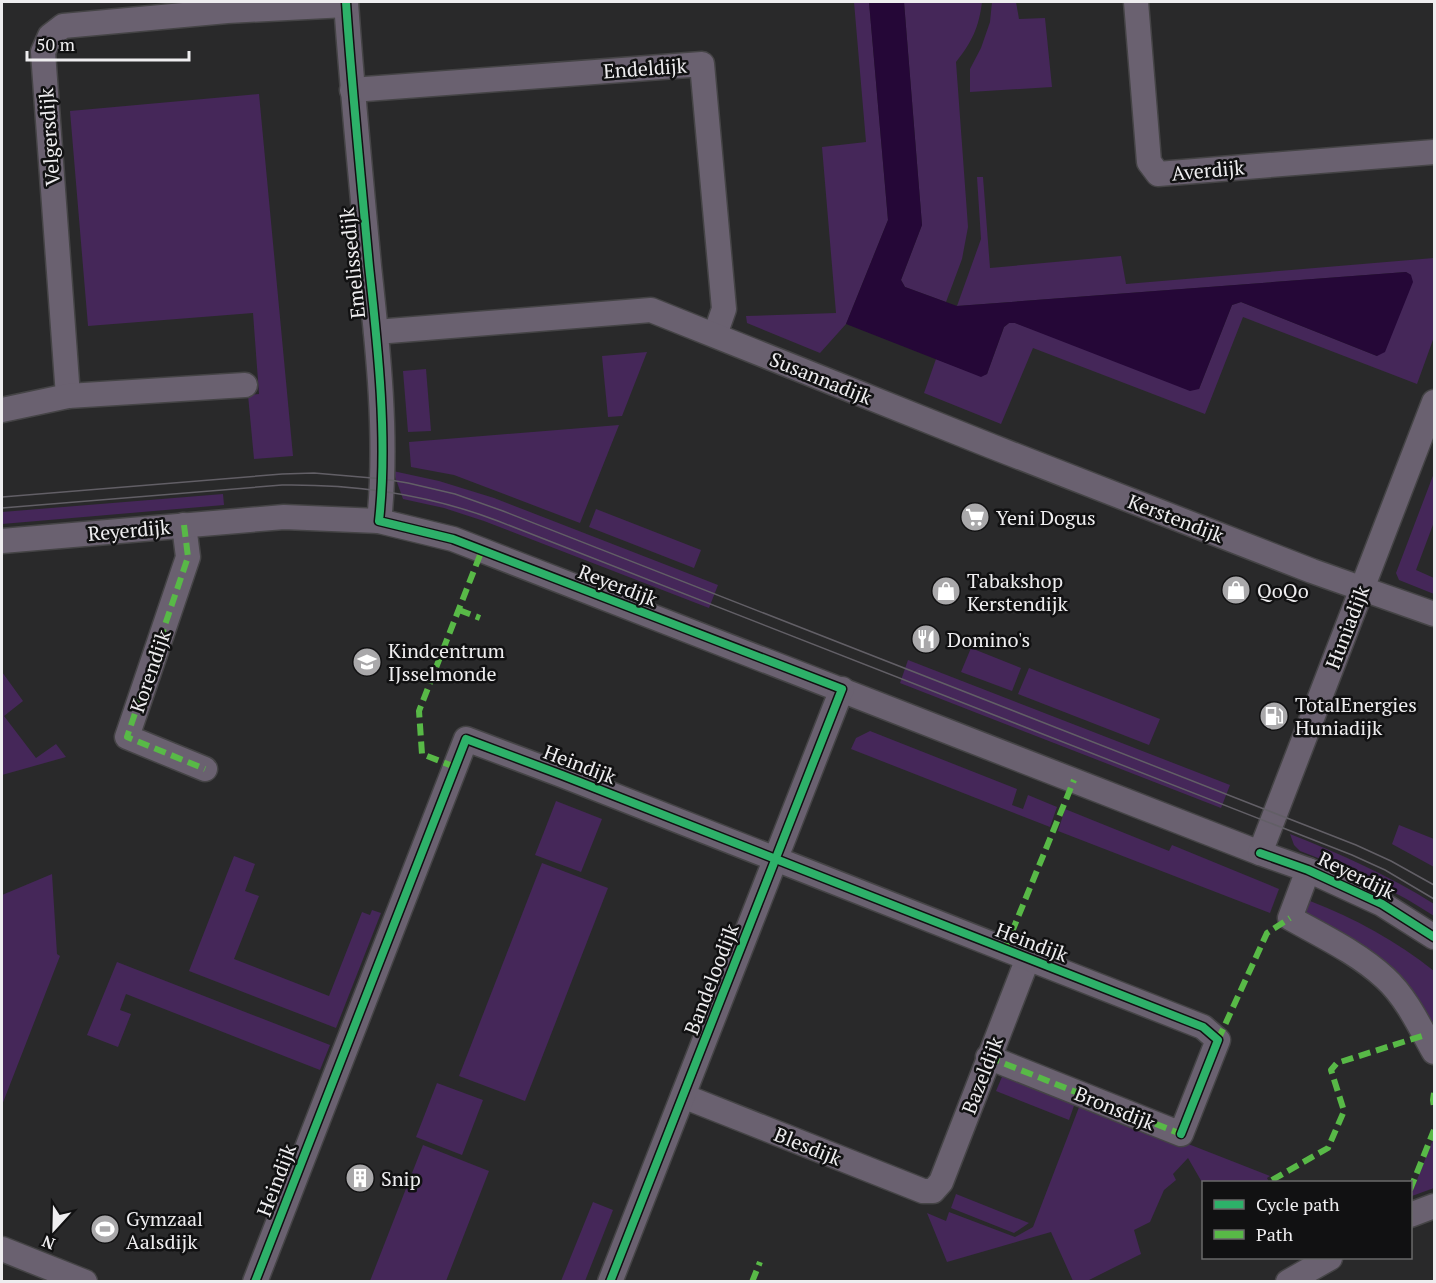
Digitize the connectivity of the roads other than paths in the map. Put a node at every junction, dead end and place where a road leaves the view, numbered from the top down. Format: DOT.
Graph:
graph roads {
  1 [pos="1136,2"];
  2 [pos="346,3"];
  3 [pos="226,6"];
  4 [pos="352,90"];
  5 [pos="1434,152"];
  6 [pos="376,332"];
  7 [pos="715,335"];
  8 [pos="245,385"];
  9 [pos="68,396"];
  10 [pos="1434,402"];
  11 [pos="2,410"];
  12 [pos="991,446"];
  13 [pos="379,521"];
  14 [pos="184,525"];
  15 [pos="2,541"];
  16 [pos="1362,588"];
  17 [pos="1434,614"];
  18 [pos="842,689"];
  19 [pos="205,769"];
  20 [pos="1260,853"];
  21 [pos="775,858"];
  22 [pos="1308,870"];
  23 [pos="1434,937"];
  24 [pos="1028,958"];
  25 [pos="1218,1040"];
  26 [pos="1434,1052"];
  27 [pos="988,1057"];
  28 [pos="683,1096"];
  29 [pos="933,1191"];
  30 [pos="1434,1206"];
  31 [pos="1412,1214"];
  32 [pos="2,1249"];
  33 [pos="1326,1259"];
  34 [pos="86,1281"];
  35 [pos="255,1281"];
  36 [pos="610,1281"];
  37 [pos="1288,1281"];
  1 -- 5 [label="street, Averdijk"];
  2 -- 3 [label="street, Velgersdijk"];
  2 -- 4 [label="street, Emelissedijk"];
  3 -- 9 [label="street, Velgersdijk"];
  4 -- 6 [label="street, Emelissedijk"];
  4 -- 7 [label="street, Endeldijk"];
  6 -- 7 [label="street, Susannadijk"];
  6 -- 13 [label="street, Emelissedijk"];
  7 -- 12 [label="street, Susannadijk"];
  8 -- 9 [label="street"];
  9 -- 11 [label="street"];
  10 -- 16 [label="street, Huniadijk"];
  12 -- 16 [label="street, Kerstendijk"];
  13 -- 14 [label="street, Reyerdijk"];
  13 -- 18 [label="street, Reyerdijk"];
  14 -- 15 [label="street, Reyerdijk"];
  14 -- 19 [label="street, Korendijk"];
  16 -- 17 [label="street, Kerstendijk"];
  16 -- 20 [label="street, Huniadijk"];
  18 -- 20 [label="street, Reyerdijk"];
  18 -- 21 [label="street, Bandeloodijk"];
  20 -- 22 [label="street, Reyerdijk"];
  21 -- 24 [label="street, Heindijk"];
  21 -- 28 [label="street, Bandeloodijk"];
  21 -- 35 [label="street, Heindijk"];
  22 -- 23 [label="street, Reyerdijk"];
  22 -- 26 [label="street, Reyerdijk"];
  24 -- 25 [label="street, Heindijk"];
  24 -- 27 [label="street, Bazeldijk"];
  25 -- 27 [label="street, Bronsdijk"];
  27 -- 29 [label="street, Bazeldijk"];
  28 -- 29 [label="street, Blesdijk"];
  28 -- 36 [label="street, Bandeloodijk"];
  30 -- 31 [label="street"];
  32 -- 34 [label="street"];
  33 -- 37 [label="street"];
}
